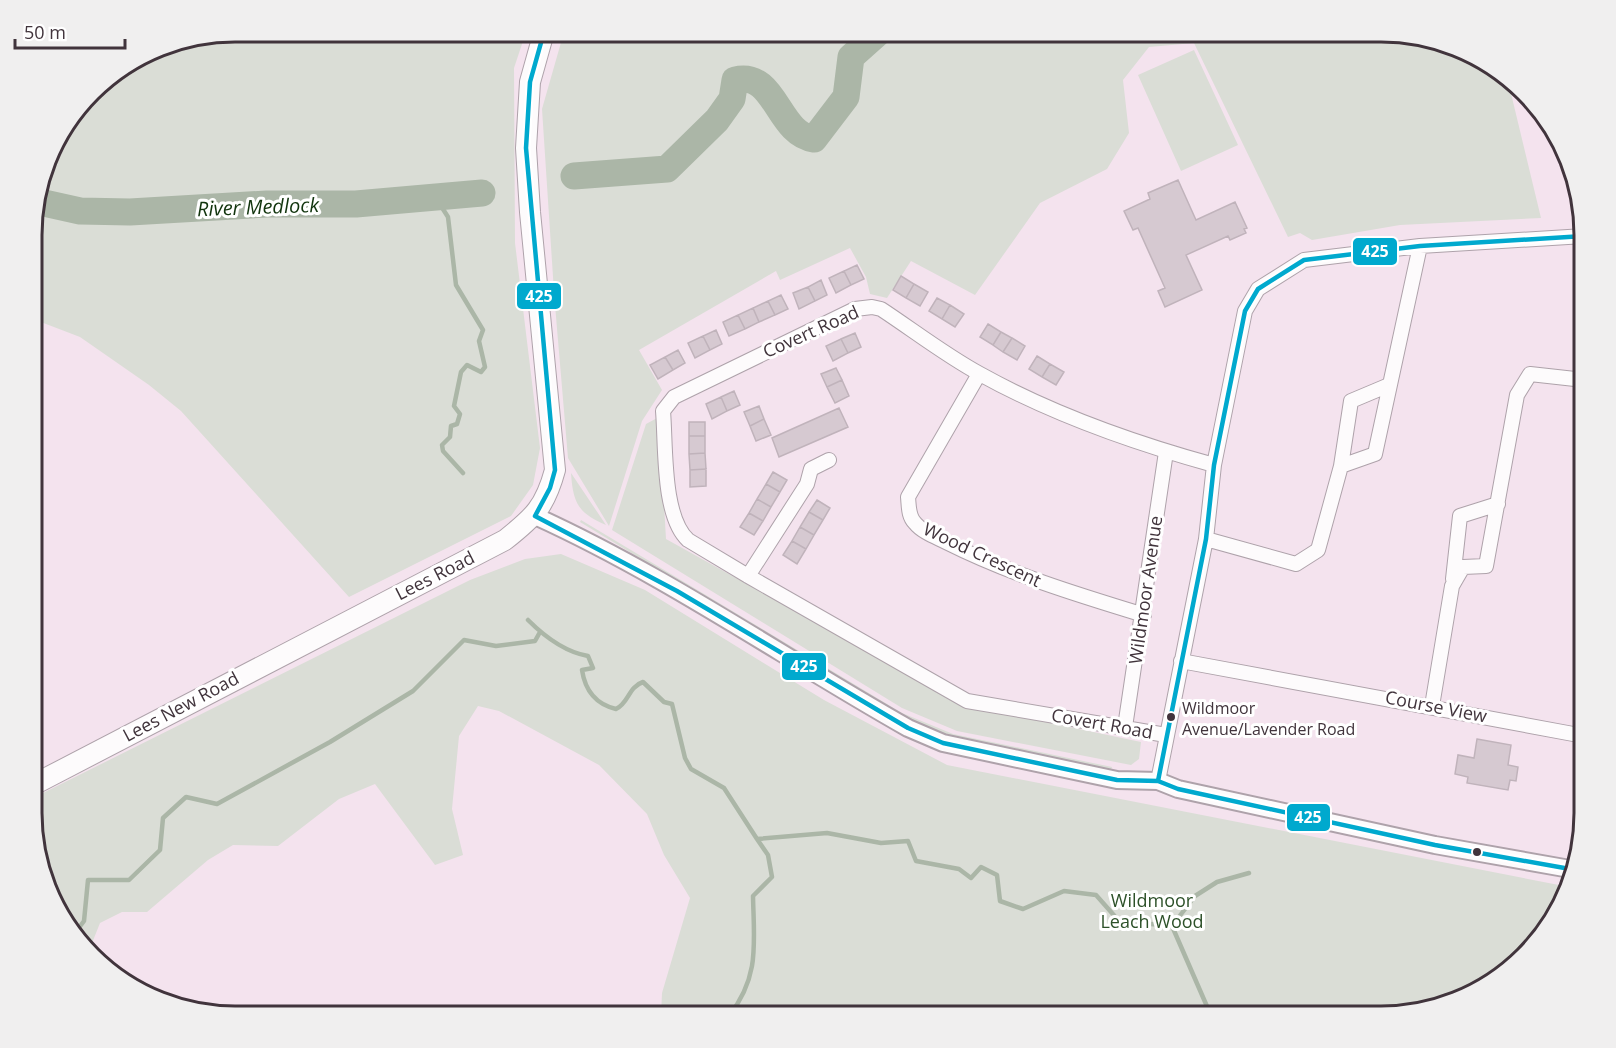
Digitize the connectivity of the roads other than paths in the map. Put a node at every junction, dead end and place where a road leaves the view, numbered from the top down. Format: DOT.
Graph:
graph roads {
  1 [pos="541,42"];
  2 [pos="1574,237"];
  3 [pos="1420,246"];
  4 [pos="979,374"];
  5 [pos="1574,379"];
  6 [pos="1389,385"];
  7 [pos="1166,452"];
  8 [pos="829,460"];
  9 [pos="1214,465"];
  10 [pos="1341,466"];
  11 [pos="1498,504"];
  12 [pos="535,516"];
  13 [pos="1206,538"];
  14 [pos="748,576"];
  15 [pos="1452,586"];
  16 [pos="1144,615"];
  17 [pos="330,629"];
  18 [pos="1181,661"];
  19 [pos="1432,706"];
  20 [pos="1125,727"];
  21 [pos="1574,734"];
  22 [pos="1166,735"];
  23 [pos="42,780"];
  24 [pos="1158,781"];
  25 [pos="1566,867"];
  1 -- 12 [label="main road"];
  2 -- 3 [label="street"];
  3 -- 6 [label="street"];
  3 -- 9 [label="street"];
  4 -- 7 [label="street, Covert Road"];
  4 -- 14 [label="street, Covert Road"];
  4 -- 16 [label="street, Wood Crescent"];
  5 -- 11 [label="street"];
  6 -- 10 [label="street"];
  6 -- 10 [label="street"];
  7 -- 9 [label="street, Covert Road"];
  7 -- 16 [label="street, Wildmoor Avenue"];
  8 -- 14 [label="street"];
  9 -- 13 [label="street"];
  10 -- 13 [label="street"];
  11 -- 15 [label="street"];
  11 -- 15 [label="street"];
  12 -- 17 [label="main road, Lees Road"];
  12 -- 24 [label="street"];
  13 -- 18 [label="street"];
  14 -- 20 [label="street, Covert Road"];
  15 -- 19 [label="street"];
  16 -- 20 [label="street, Wildmoor Avenue"];
  17 -- 23 [label="main road, Lees New Road"];
  18 -- 19 [label="street, Course View"];
  18 -- 22 [label="street"];
  19 -- 21 [label="street, Course View"];
  20 -- 22 [label="street, Covert Road"];
  22 -- 24 [label="street"];
  24 -- 25 [label="street"];
}
